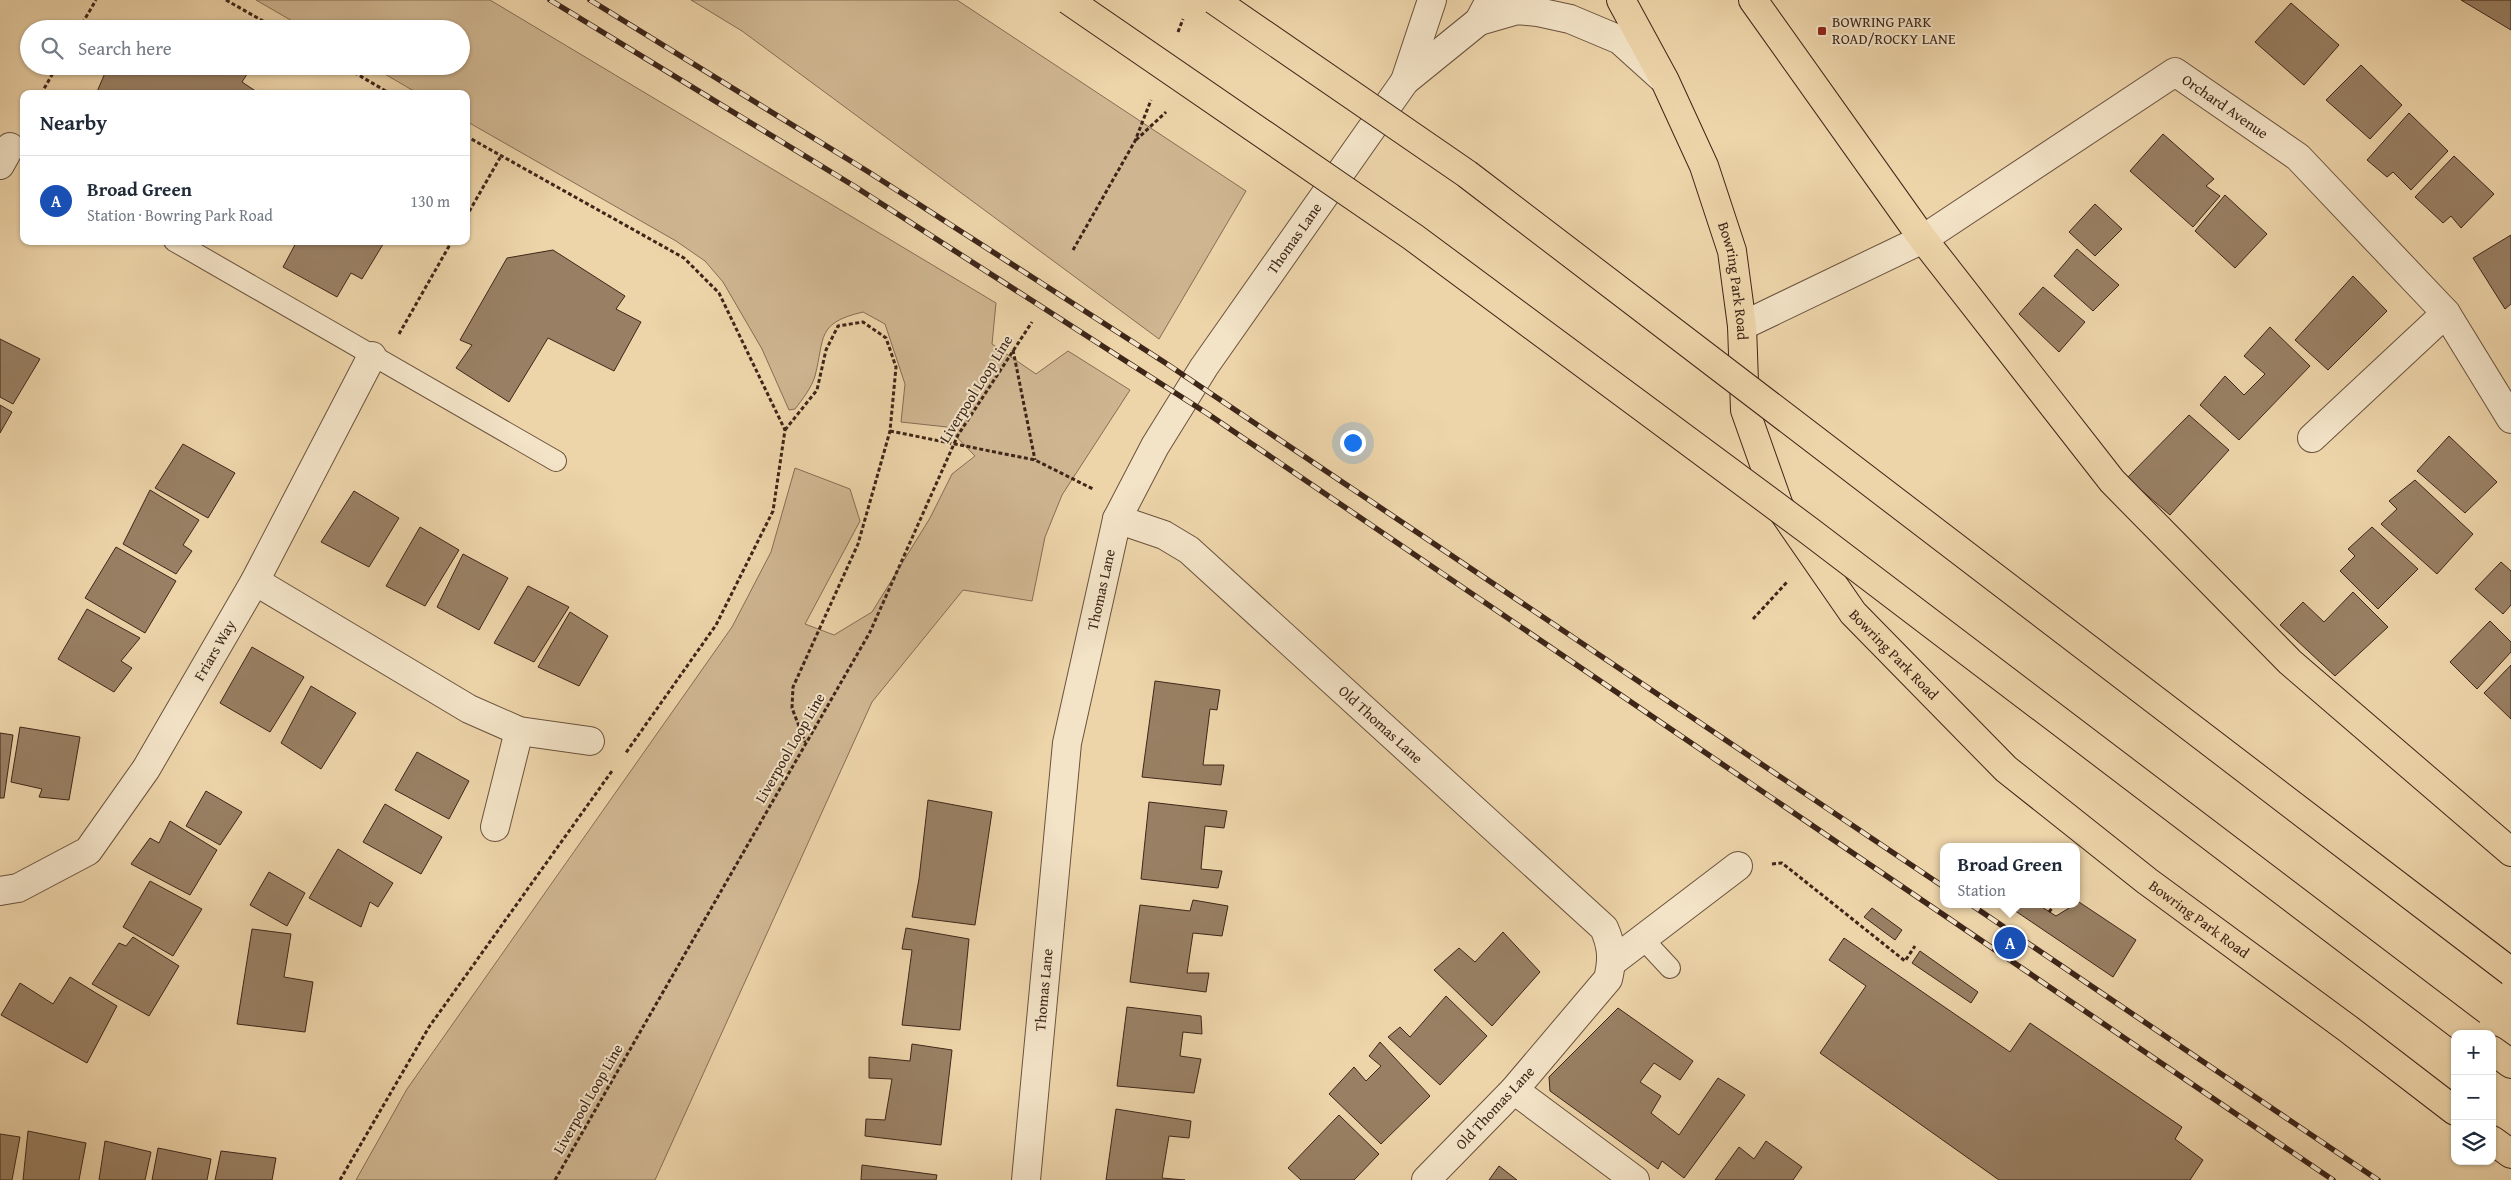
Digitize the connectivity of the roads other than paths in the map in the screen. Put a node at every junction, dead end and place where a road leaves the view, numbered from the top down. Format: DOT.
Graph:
graph roads {
  1 [pos="1068,0"];
  2 [pos="1214,0"];
  3 [pos="1432,0"];
  4 [pos="1620,0"];
  5 [pos="1753,0"];
  6 [pos="1484,10"];
  7 [pos="1405,81"];
  8 [pos="1665,81"];
  9 [pos="1923,239"];
  10 [pos="181,245"];
  11 [pos="2446,313"];
  12 [pos="1742,326"];
  13 [pos="377,359"];
  14 [pos="2511,419"];
  15 [pos="2312,438"];
  16 [pos="556,461"];
  17 [pos="1120,512"];
  18 [pos="255,581"];
  19 [pos="519,731"];
  20 [pos="590,741"];
  21 [pos="495,827"];
  22 [pos="2511,852"];
  23 [pos="1738,866"];
  24 [pos="0,891"];
  25 [pos="1643,939"];
  26 [pos="1612,962"];
  27 [pos="1670,968"];
  28 [pos="2511,972"];
  29 [pos="2466,1030"];
  30 [pos="2496,1053"];
  31 [pos="2511,1064"];
  32 [pos="1514,1090"];
  33 [pos="2451,1108"];
  34 [pos="2496,1143"];
  35 [pos="2511,1154"];
  36 [pos="1026,1180"];
  37 [pos="1426,1180"];
  38 [pos="1636,1180"];
  1 -- 29 [label="main road, bridge"];
  2 -- 28 [label="main road, bridge"];
  3 -- 7 [label="street"];
  4 -- 8 [label="main road, Bowring Park Road"];
  5 -- 9 [label="main road"];
  6 -- 7 [label="street"];
  6 -- 8 [label="street"];
  7 -- 17 [label="street, Thomas Lane"];
  8 -- 12 [label="main road, Bowring Park Road"];
  9 -- 11 [label="street, Orchard Avenue"];
  9 -- 12 [label="street"];
  9 -- 22 [label="main road"];
  10 -- 13 [label="lane"];
  11 -- 14 [label="street, Orchard Avenue"];
  11 -- 15 [label="street"];
  12 -- 33 [label="main road, Bowring Park Road"];
  13 -- 16 [label="lane"];
  13 -- 18 [label="street, Friars Way"];
  17 -- 26 [label="street, Old Thomas Lane"];
  17 -- 36 [label="street, Thomas Lane"];
  18 -- 19 [label="street"];
  18 -- 24 [label="street, Friars Way"];
  19 -- 20 [label="street"];
  19 -- 21 [label="street"];
  23 -- 25 [label="street"];
  25 -- 26 [label="street"];
  25 -- 27 [label="lane"];
  26 -- 32 [label="street, Old Thomas Lane"];
  30 -- 31 [label="main road"];
  32 -- 37 [label="street, Old Thomas Lane"];
  32 -- 38 [label="street"];
  34 -- 35 [label="main road"];
}
